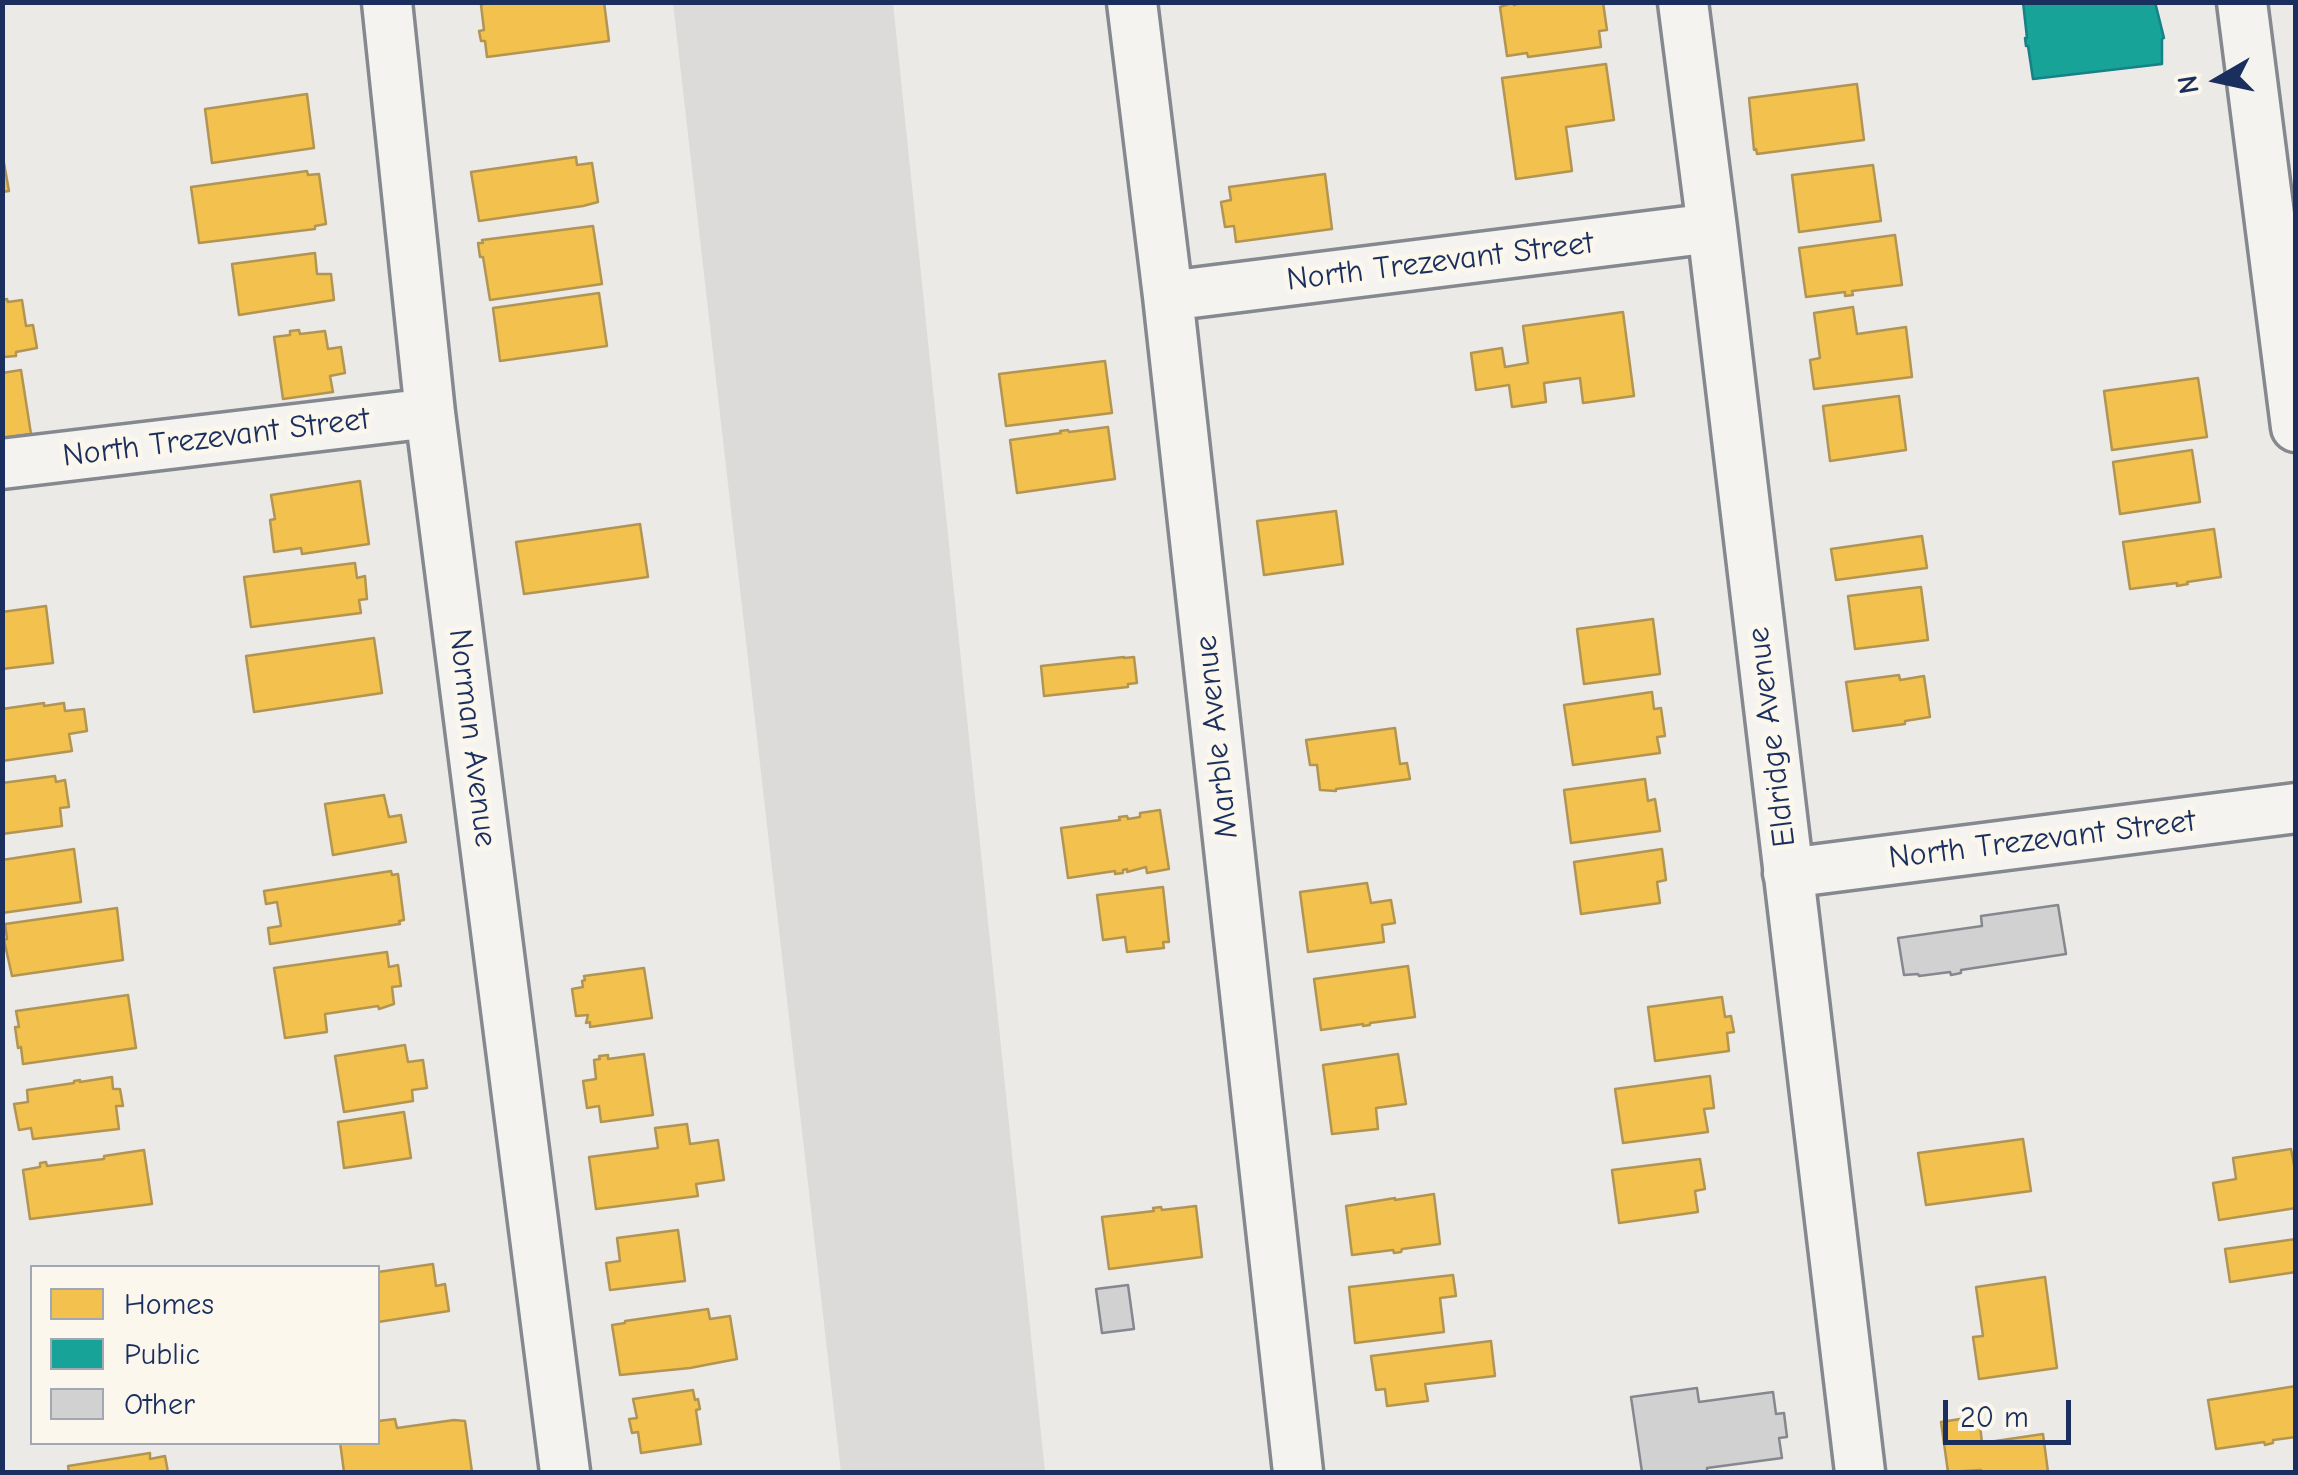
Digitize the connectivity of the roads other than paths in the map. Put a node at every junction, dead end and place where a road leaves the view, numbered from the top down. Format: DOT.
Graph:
graph roads {
  1 [pos="386,2"];
  2 [pos="1132,2"];
  3 [pos="1682,2"];
  4 [pos="2242,2"];
  5 [pos="1712,228"];
  6 [pos="1168,296"];
  7 [pos="430,413"];
  8 [pos="2296,428"];
  9 [pos="2,464"];
  10 [pos="2296,808"];
  11 [pos="1788,873"];
  12 [pos="565,1472"];
  13 [pos="1298,1472"];
  14 [pos="1860,1472"];
  1 -- 7 [label="street, Norman Avenue"];
  2 -- 6 [label="street, Marble Avenue"];
  3 -- 5 [label="street, Eldridge Avenue"];
  4 -- 8 [label="street"];
  5 -- 6 [label="street, North Trezevant Street"];
  5 -- 11 [label="street, Eldridge Avenue"];
  6 -- 13 [label="street, Marble Avenue"];
  7 -- 9 [label="street, North Trezevant Street"];
  7 -- 12 [label="street, Norman Avenue"];
  10 -- 11 [label="street, North Trezevant Street"];
  11 -- 14 [label="street, Eldridge Avenue"];
}
